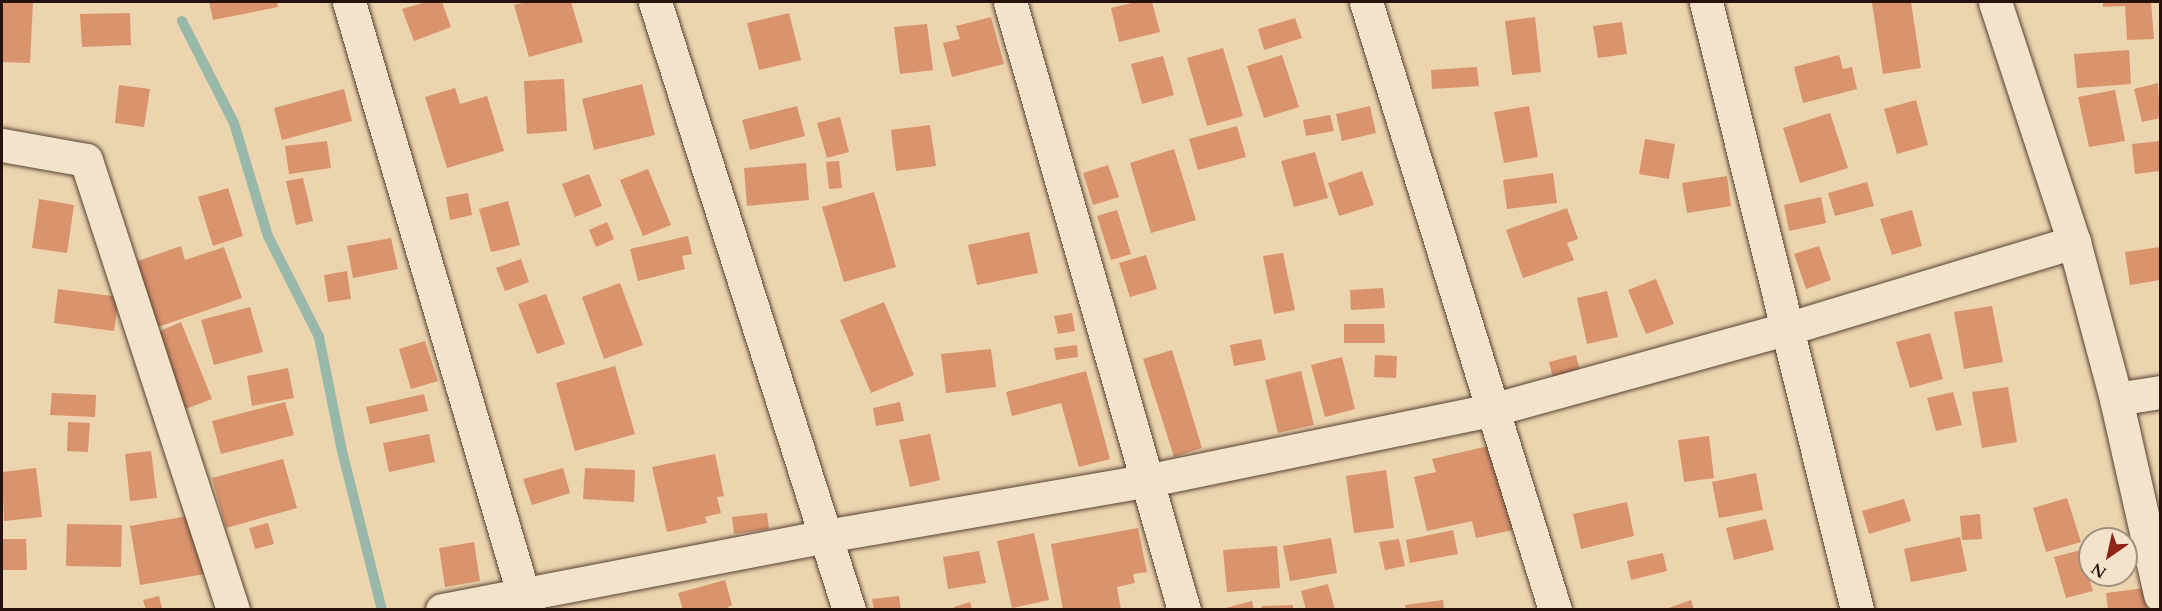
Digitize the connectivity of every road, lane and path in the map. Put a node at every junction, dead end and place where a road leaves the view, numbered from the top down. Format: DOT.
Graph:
graph roads {
  1 [pos="349,2"];
  2 [pos="655,2"];
  3 [pos="1010,2"];
  4 [pos="1366,2"];
  5 [pos="1707,2"];
  6 [pos="1995,2"];
  7 [pos="2,145"];
  8 [pos="2074,242"];
  9 [pos="1786,329"];
  10 [pos="2160,392"];
  11 [pos="2116,399"];
  12 [pos="1495,409"];
  13 [pos="1145,481"];
  14 [pos="826,536"];
  15 [pos="2160,596"];
  16 [pos="524,601"];
  17 [pos="233,609"];
  18 [pos="442,609"];
  19 [pos="849,609"];
  20 [pos="1184,609"];
  21 [pos="1555,609"];
  22 [pos="1857,609"];
  1 -- 16 [label="street"];
  2 -- 14 [label="street"];
  3 -- 13 [label="street"];
  4 -- 12 [label="street"];
  5 -- 9 [label="street"];
  6 -- 8 [label="street"];
  7 -- 17 [label="street"];
  8 -- 9 [label="street"];
  8 -- 11 [label="street"];
  9 -- 12 [label="street"];
  9 -- 22 [label="street"];
  10 -- 11 [label="street"];
  11 -- 15 [label="street"];
  12 -- 13 [label="street"];
  12 -- 21 [label="street"];
  13 -- 14 [label="street"];
  13 -- 20 [label="street"];
  14 -- 16 [label="street"];
  14 -- 19 [label="street"];
  16 -- 18 [label="street"];
}
